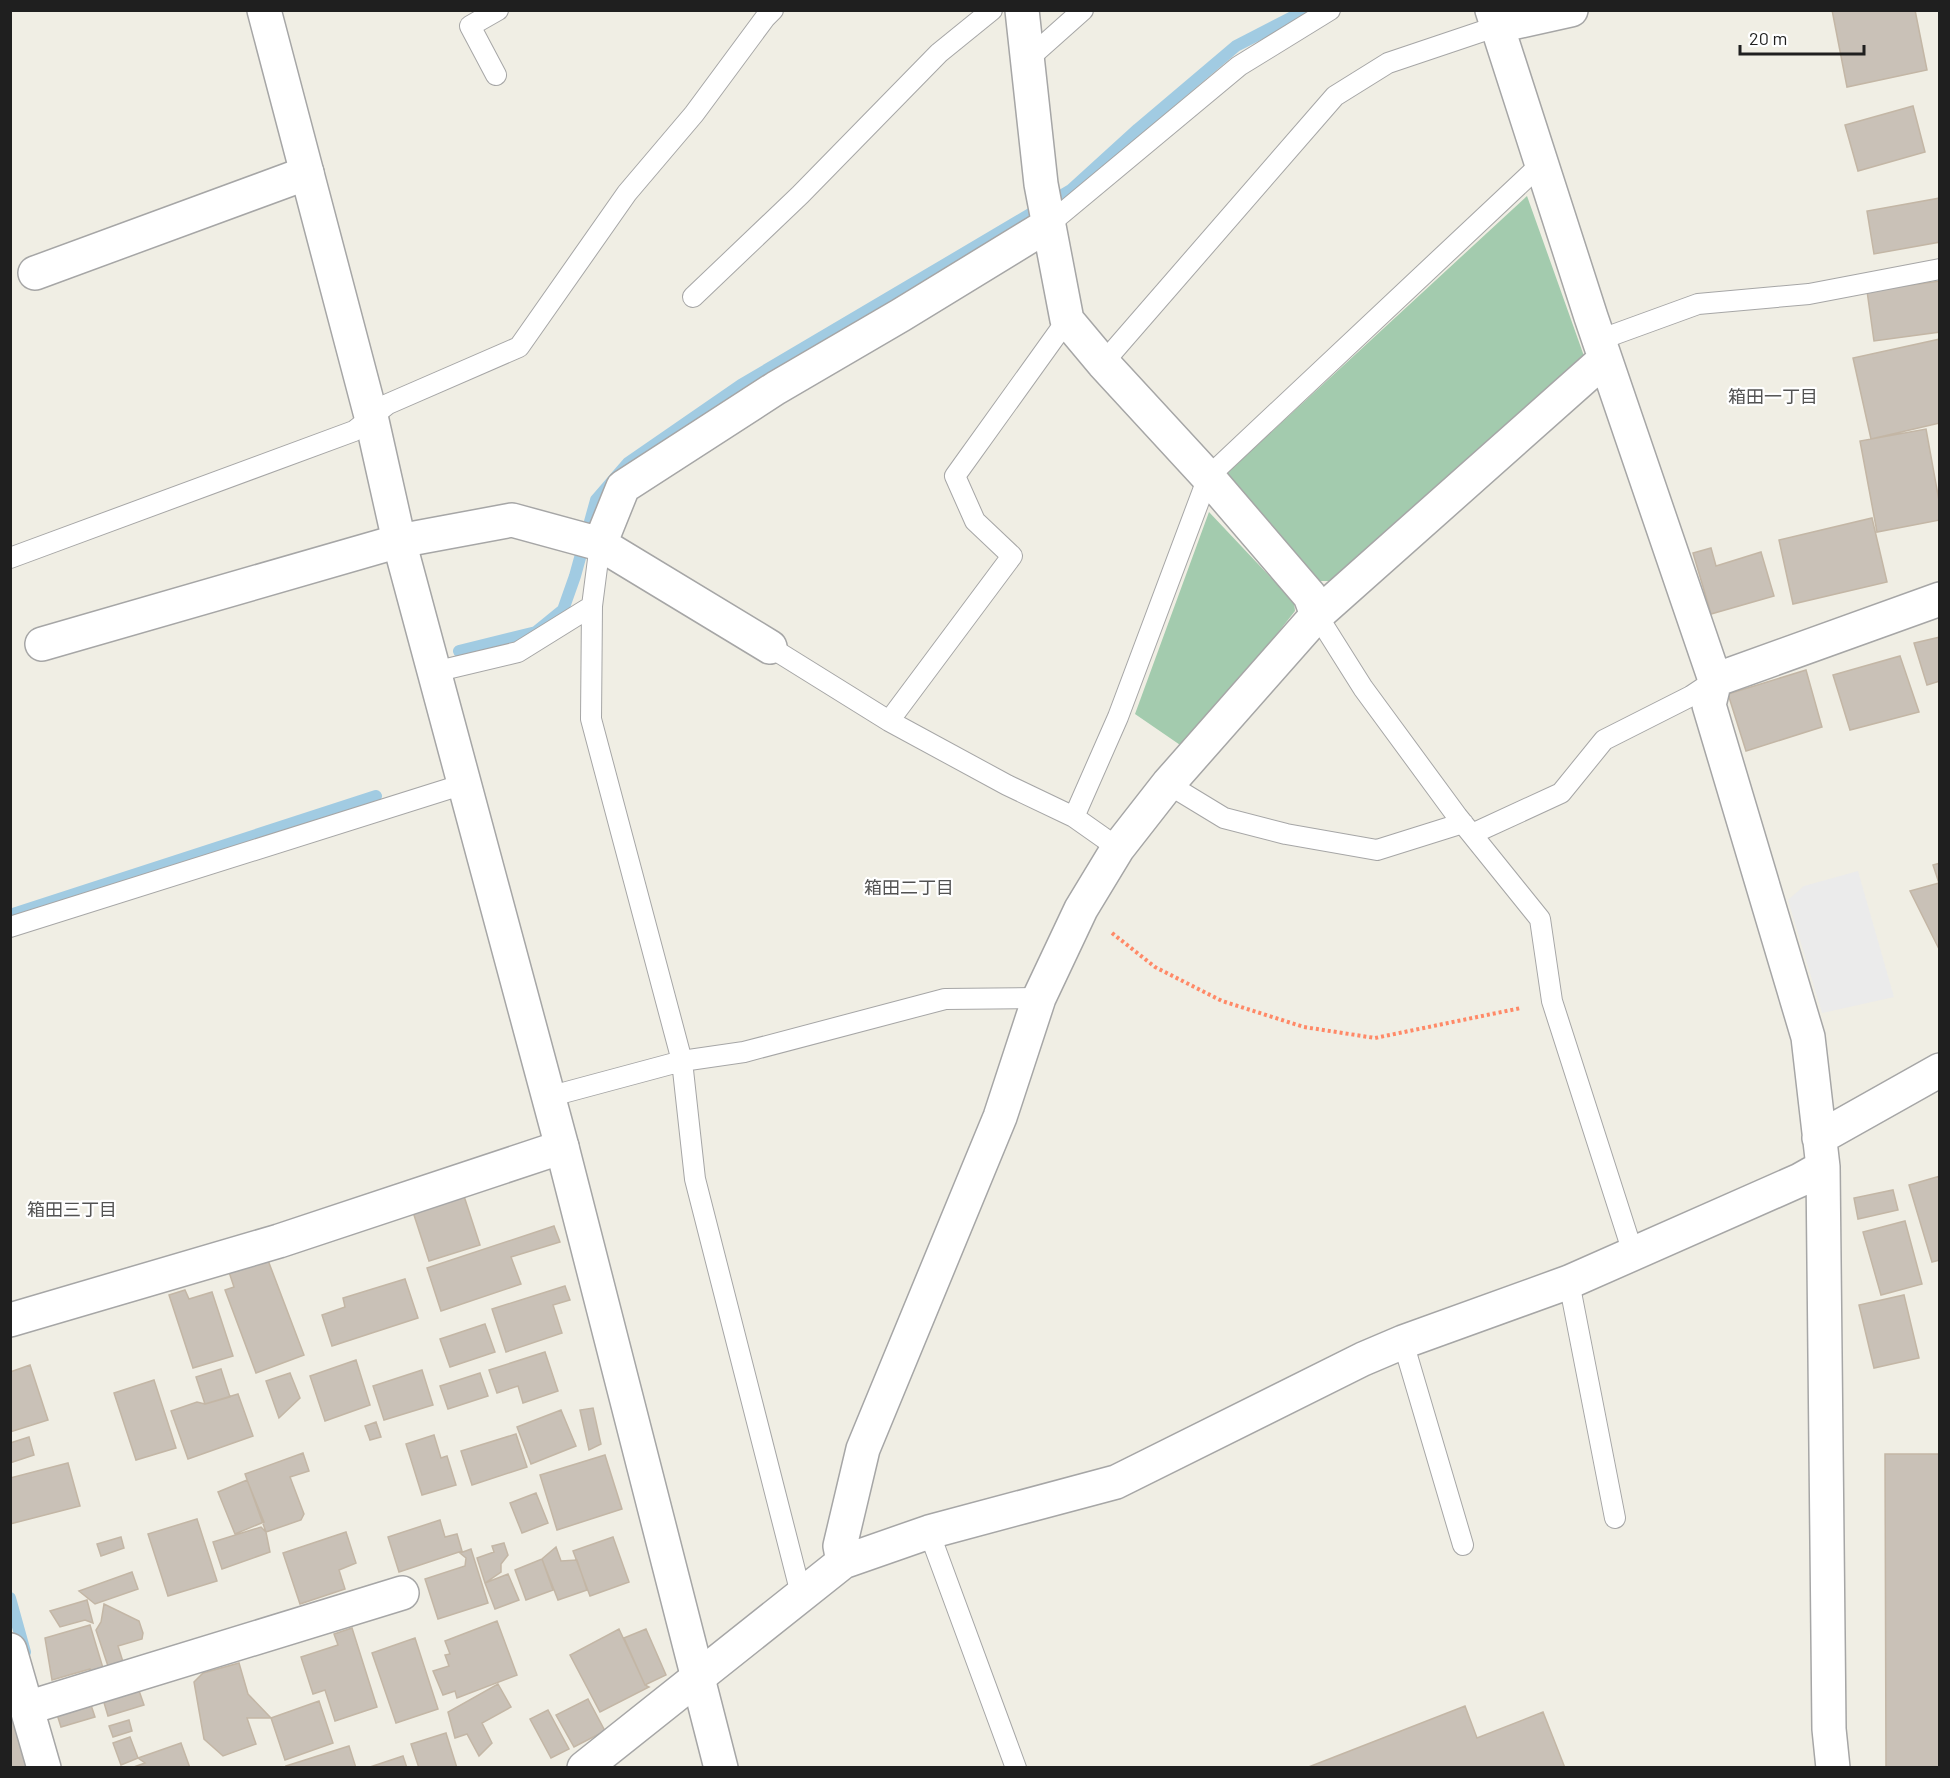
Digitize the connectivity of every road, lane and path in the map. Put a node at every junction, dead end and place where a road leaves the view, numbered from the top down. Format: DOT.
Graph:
graph roads {
  1 [pos="264,10"];
  2 [pos="498,10"];
  3 [pos="773,10"];
  4 [pos="992,10"];
  5 [pos="1022,10"];
  6 [pos="1083,10"];
  7 [pos="1330,10"];
  8 [pos="1571,10"];
  9 [pos="1495,18"];
  10 [pos="1028,59"];
  11 [pos="496,75"];
  12 [pos="1541,164"];
  13 [pos="307,173"];
  14 [pos="1048,223"];
  15 [pos="1940,269"];
  16 [pos="35,273"];
  17 [pos="693,297"];
  18 [pos="1066,320"];
  19 [pos="1602,349"];
  20 [pos="1103,363"];
  21 [pos="371,416"];
  22 [pos="1208,477"];
  23 [pos="399,541"];
  24 [pos="599,544"];
  25 [pos="10,558"];
  26 [pos="1940,599"];
  27 [pos="592,606"];
  28 [pos="1317,615"];
  29 [pos="42,644"];
  30 [pos="770,647"];
  31 [pos="434,672"];
  32 [pos="1715,680"];
  33 [pos="889,721"];
  34 [pos="464,784"];
  35 [pos="1168,784"];
  36 [pos="1074,817"];
  37 [pos="1468,828"];
  38 [pos="1118,848"];
  39 [pos="1081,909"];
  40 [pos="10,927"];
  41 [pos="1038,998"];
  42 [pos="1552,1001"];
  43 [pos="682,1061"];
  44 [pos="1940,1070"];
  45 [pos="548,1097"];
  46 [pos="562,1148"];
  47 [pos="1821,1152"];
  48 [pos="1633,1253"];
  49 [pos="1569,1282"];
  50 [pos="10,1320"];
  51 [pos="1403,1342"];
  52 [pos="1615,1518"];
  53 [pos="929,1532"];
  54 [pos="1463,1545"];
  55 [pos="843,1562"];
  56 [pos="402,1593"];
  57 [pos="801,1594"];
  58 [pos="10,1650"];
  59 [pos="697,1678"];
  60 [pos="27,1708"];
  61 [pos="44,1767"];
  62 [pos="584,1767"];
  63 [pos="721,1767"];
  64 [pos="1016,1767"];
  65 [pos="1833,1767"];
  1 -- 13 [label="street"];
  2 -- 11 [label="lane"];
  3 -- 21 [label="lane"];
  4 -- 17 [label="lane"];
  5 -- 10 [label="street"];
  6 -- 10 [label="lane"];
  7 -- 14 [label="lane"];
  8 -- 9 [label="street"];
  9 -- 12 [label="street"];
  9 -- 20 [label="lane"];
  10 -- 14 [label="street"];
  12 -- 19 [label="street"];
  12 -- 22 [label="lane"];
  13 -- 16 [label="street"];
  13 -- 21 [label="street"];
  14 -- 18 [label="street"];
  14 -- 24 [label="street"];
  15 -- 19 [label="lane"];
  18 -- 20 [label="street"];
  18 -- 33 [label="lane"];
  19 -- 28 [label="street"];
  19 -- 32 [label="street"];
  20 -- 22 [label="street"];
  21 -- 23 [label="street"];
  21 -- 25 [label="lane"];
  22 -- 28 [label="street"];
  22 -- 36 [label="lane"];
  23 -- 24 [label="street"];
  23 -- 29 [label="street"];
  23 -- 31 [label="street"];
  24 -- 27 [label="lane"];
  24 -- 30 [label="street"];
  26 -- 32 [label="street"];
  27 -- 31 [label="lane"];
  27 -- 43 [label="lane"];
  28 -- 35 [label="street"];
  28 -- 37 [label="lane"];
  30 -- 33 [label="lane"];
  31 -- 34 [label="street"];
  32 -- 37 [label="lane"];
  32 -- 47 [label="street"];
  33 -- 36 [label="lane"];
  34 -- 40 [label="lane"];
  34 -- 45 [label="street"];
  35 -- 37 [label="lane"];
  35 -- 38 [label="street"];
  36 -- 38 [label="lane"];
  37 -- 42 [label="lane"];
  38 -- 39 [label="street"];
  39 -- 41 [label="street"];
  39 -- 42 [label="path"];
  41 -- 43 [label="lane"];
  41 -- 55 [label="street"];
  42 -- 48 [label="lane"];
  43 -- 45 [label="lane"];
  43 -- 57 [label="lane"];
  44 -- 47 [label="street"];
  45 -- 46 [label="street"];
  46 -- 50 [label="street"];
  46 -- 59 [label="street"];
  47 -- 48 [label="street"];
  47 -- 65 [label="street"];
  48 -- 49 [label="street"];
  49 -- 51 [label="street"];
  49 -- 52 [label="lane"];
  51 -- 53 [label="street"];
  51 -- 54 [label="lane"];
  53 -- 55 [label="street"];
  53 -- 64 [label="lane"];
  55 -- 57 [label="street"];
  56 -- 60 [label="street"];
  57 -- 59 [label="street"];
  58 -- 60 [label="street"];
  59 -- 62 [label="street"];
  59 -- 63 [label="street"];
  60 -- 61 [label="street"];
}
